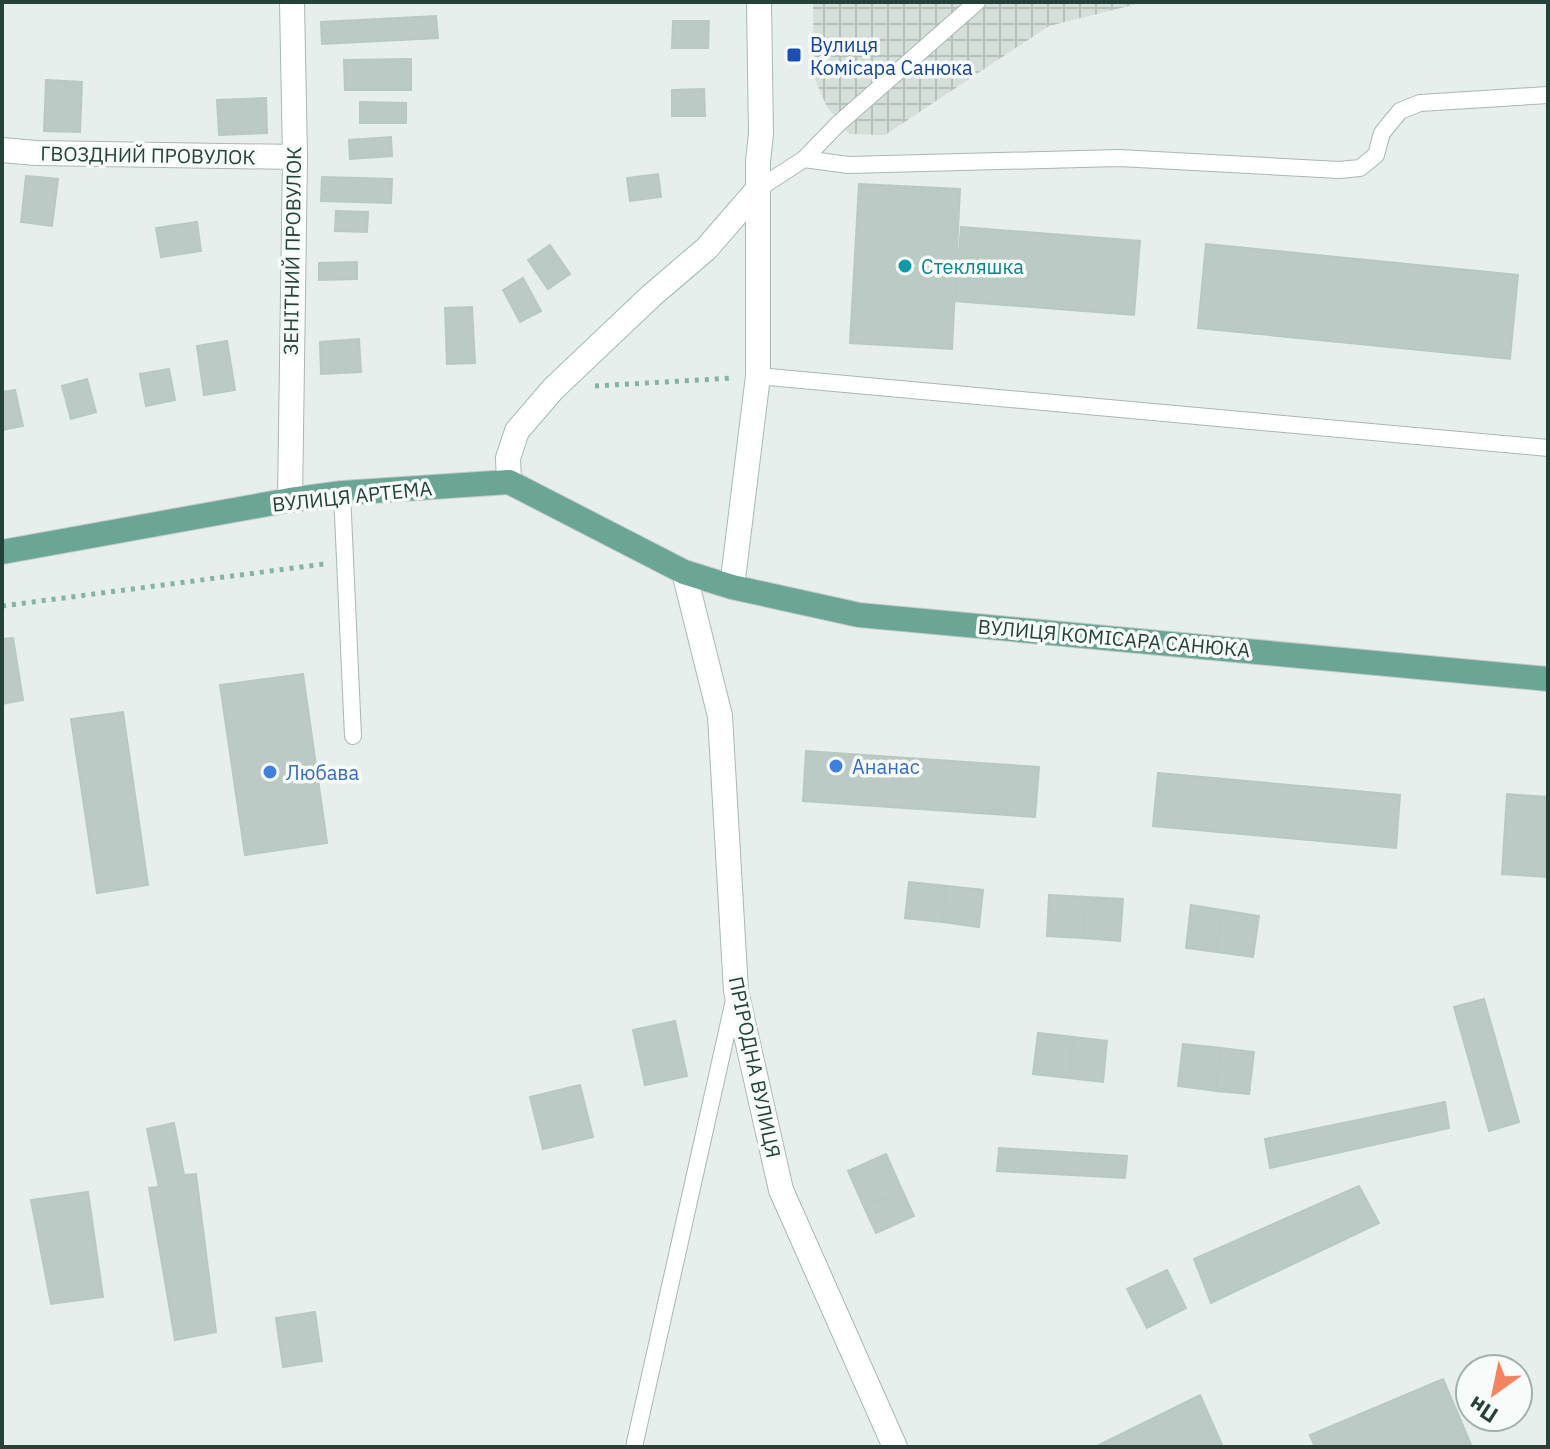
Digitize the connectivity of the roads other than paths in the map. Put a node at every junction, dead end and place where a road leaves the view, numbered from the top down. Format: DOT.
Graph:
graph roads {
  1 [pos="292,2"];
  2 [pos="759,2"];
  3 [pos="977,2"];
  4 [pos="1548,95"];
  5 [pos="2,150"];
  6 [pos="295,157"];
  7 [pos="804,159"];
  8 [pos="758,189"];
  9 [pos="758,376"];
  10 [pos="1548,448"];
  11 [pos="509,482"];
  12 [pos="342,493"];
  13 [pos="290,500"];
  14 [pos="2,552"];
  15 [pos="684,572"];
  16 [pos="732,587"];
  17 [pos="1548,679"];
  18 [pos="353,736"];
  19 [pos="736,991"];
  20 [pos="634,1447"];
  21 [pos="895,1447"];
  1 -- 6 [label="street, ЗЕНІТНИЙ ПРОВУЛОК"];
  2 -- 8 [label="street"];
  3 -- 7 [label="lane"];
  4 -- 7 [label="lane"];
  5 -- 6 [label="street, ГВОЗДНИЙ ПРОВУЛОК"];
  6 -- 13 [label="street, ЗЕНІТНИЙ ПРОВУЛОК"];
  7 -- 8 [label="lane"];
  8 -- 9 [label="street"];
  8 -- 11 [label="street"];
  9 -- 10 [label="lane"];
  9 -- 16 [label="street"];
  11 -- 12 [label="main road, ВУЛИЦЯ АРТЕМА"];
  11 -- 15 [label="main road"];
  12 -- 13 [label="main road, ВУЛИЦЯ АРТЕМА"];
  12 -- 18 [label="lane"];
  13 -- 14 [label="main road, ВУЛИЦЯ АРТЕМА"];
  15 -- 16 [label="main road, ВУЛИЦЯ КОМІСАРА САНЮКА"];
  15 -- 19 [label="street, ПРІРОДНА ВУЛИЦЯ"];
  16 -- 17 [label="main road, ВУЛИЦЯ КОМІСАРА САНЮКА"];
  19 -- 20 [label="lane"];
  19 -- 21 [label="street, ПРІРОДНА ВУЛИЦЯ"];
}
